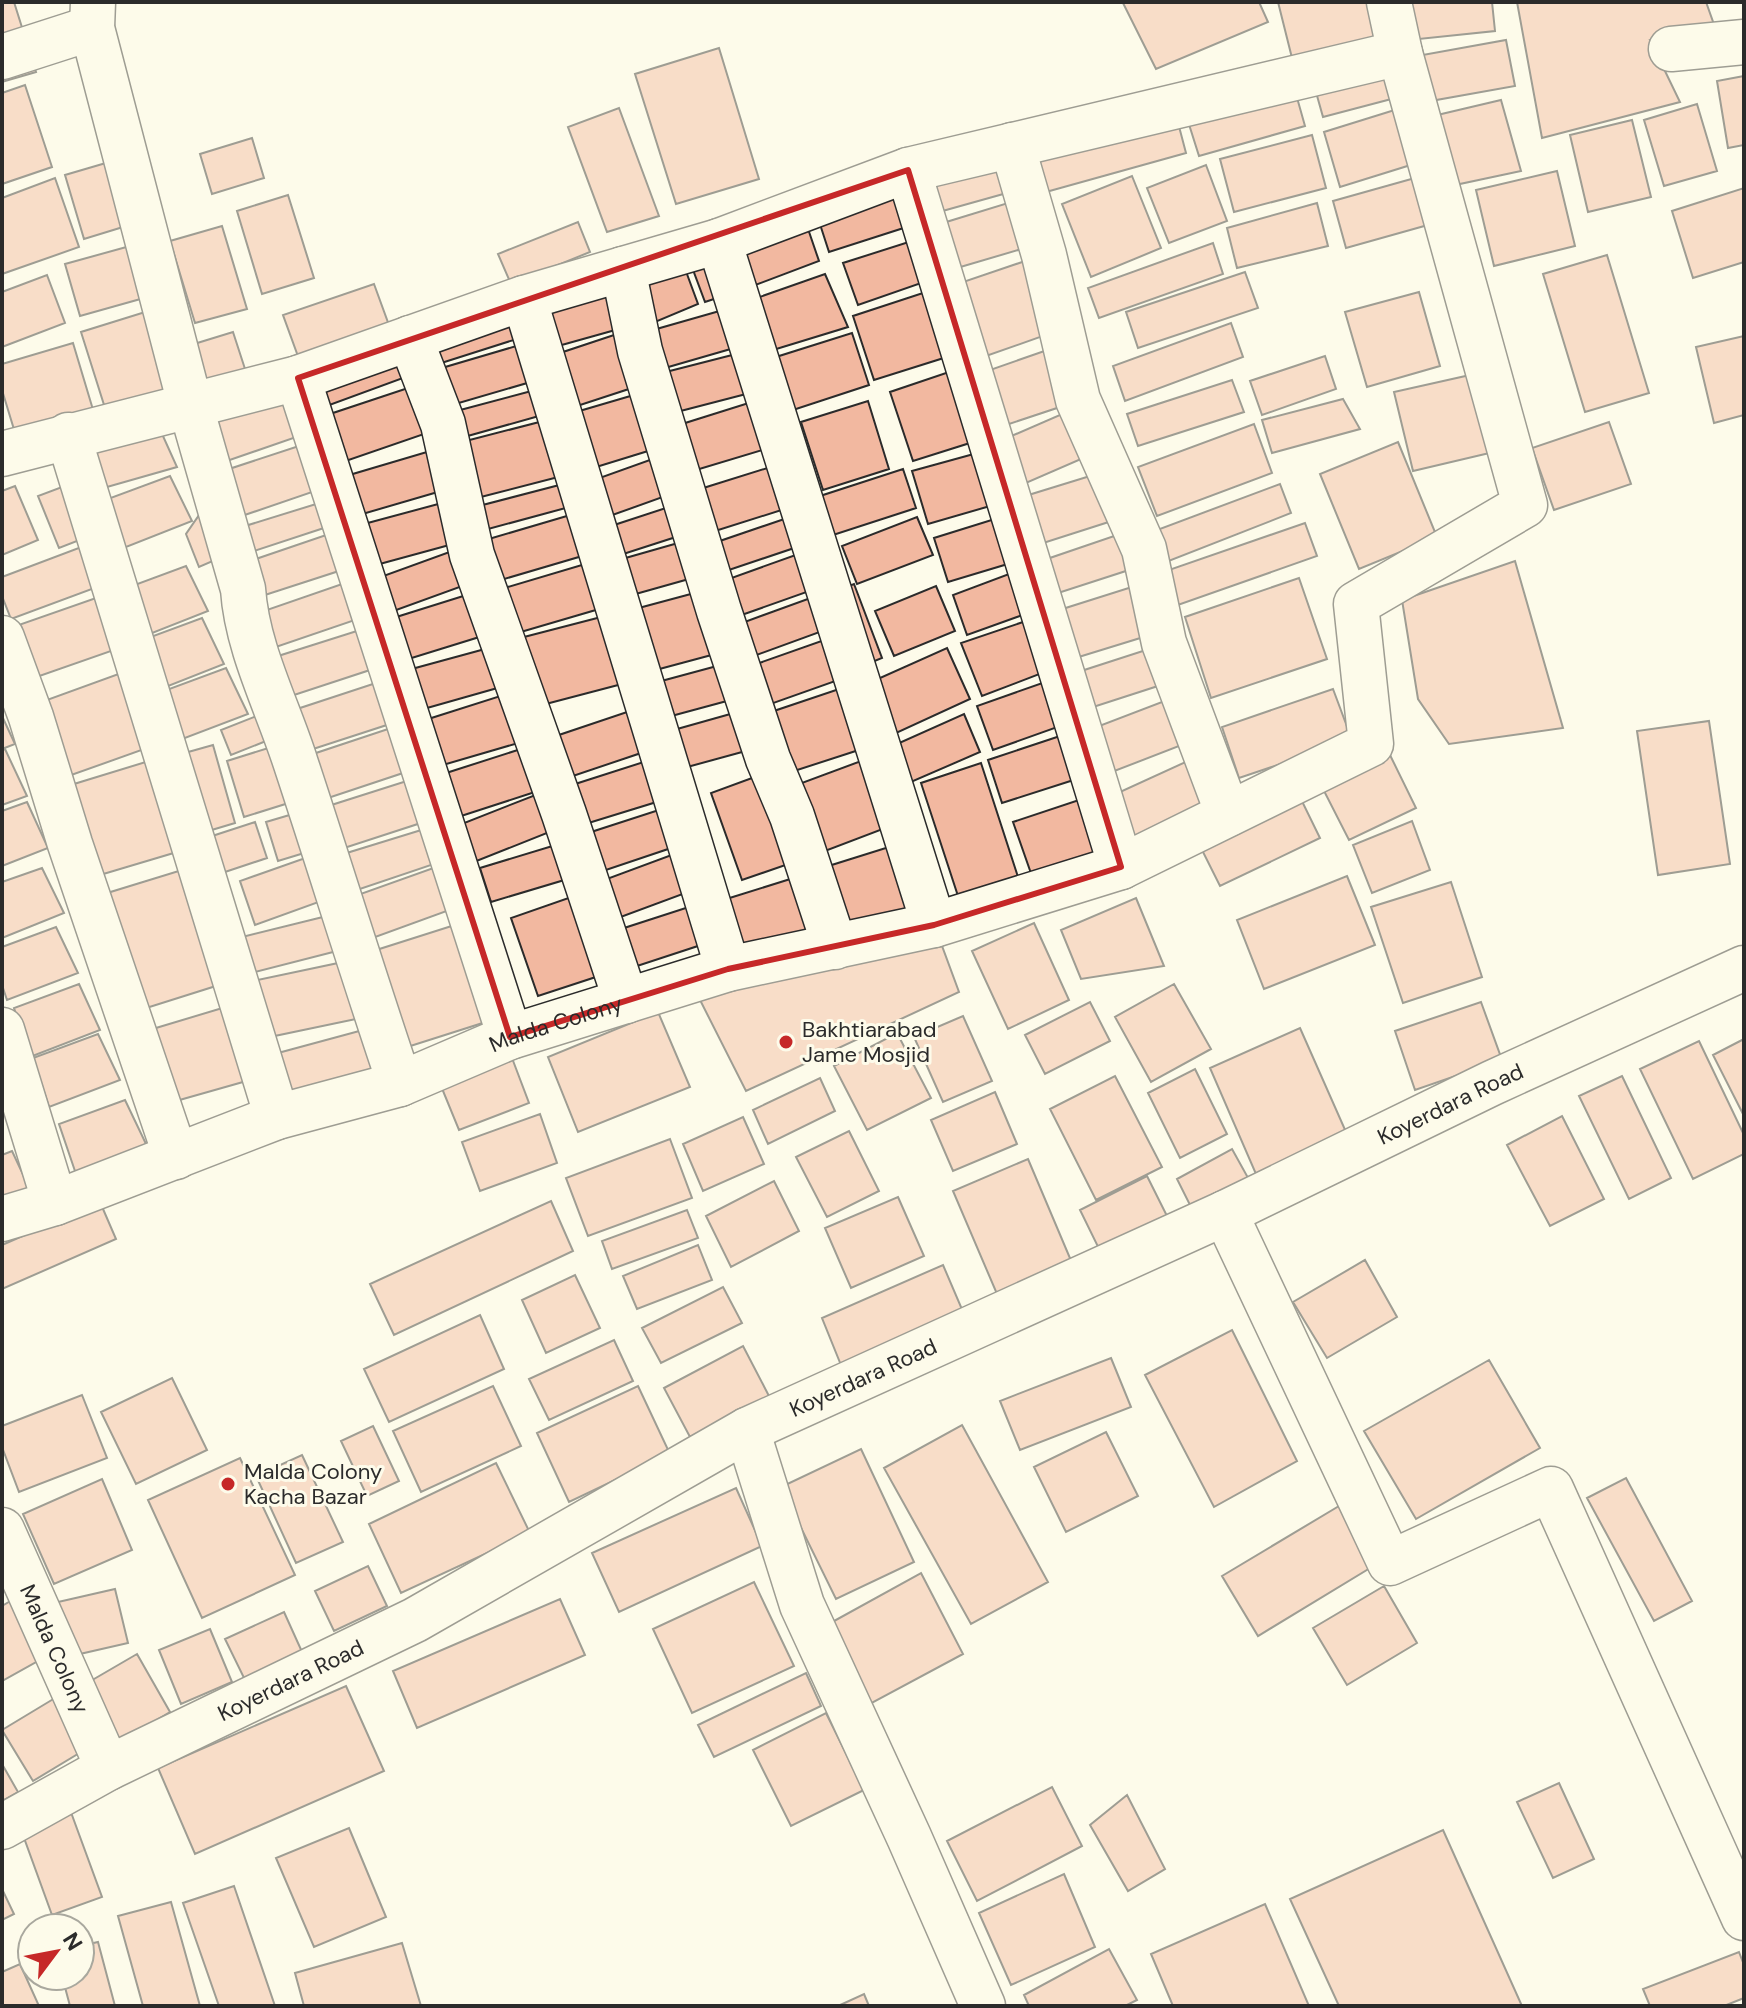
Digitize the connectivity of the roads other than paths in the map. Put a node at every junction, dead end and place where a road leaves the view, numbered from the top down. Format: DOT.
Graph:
graph roads {
  1 [pos="1389,2"];
  2 [pos="92,15"];
  3 [pos="1744,42"];
  4 [pos="1671,49"];
  5 [pos="1400,53"];
  6 [pos="2,57"];
  7 [pos="1012,145"];
  8 [pos="908,170"];
  9 [pos="719,241"];
  10 [pos="623,269"];
  11 [pos="524,298"];
  12 [pos="410,338"];
  13 [pos="298,378"];
  14 [pos="190,404"];
  15 [pos="68,435"];
  16 [pos="2,454"];
  17 [pos="2,638"];
  18 [pos="1228,814"];
  19 [pos="1121,867"];
  20 [pos="934,925"];
  21 [pos="835,947"];
  22 [pos="1744,968"];
  23 [pos="728,969"];
  24 [pos="626,1001"];
  25 [pos="2,1030"];
  26 [pos="510,1037"];
  27 [pos="400,1084"];
  28 [pos="277,1117"];
  29 [pos="176,1157"];
  30 [pos="55,1203"];
  31 [pos="1225,1213"];
  32 [pos="2,1219"];
  33 [pos="747,1430"];
  34 [pos="2,1530"];
  35 [pos="108,1768"];
  36 [pos="2,1827"];
  37 [pos="1744,1918"];
  38 [pos="983,2006"];
  1 -- 5 [label="street"];
  2 -- 6 [label="street"];
  2 -- 14 [label="street"];
  3 -- 4 [label="street"];
  5 -- 7 [label="street"];
  5 -- 18 [label="street, Malda Colony"];
  7 -- 8 [label="street"];
  7 -- 18 [label="street"];
  8 -- 9 [label="street"];
  8 -- 19 [label="street"];
  9 -- 10 [label="street"];
  9 -- 20 [label="street"];
  10 -- 11 [label="street"];
  10 -- 21 [label="street"];
  11 -- 12 [label="street"];
  11 -- 23 [label="street"];
  12 -- 13 [label="street"];
  12 -- 24 [label="street"];
  13 -- 14 [label="street"];
  13 -- 26 [label="street"];
  14 -- 15 [label="street"];
  14 -- 27 [label="street"];
  15 -- 16 [label="street"];
  15 -- 28 [label="street"];
  17 -- 29 [label="street"];
  18 -- 19 [label="street, Malda Colony"];
  19 -- 20 [label="street, Malda Colony"];
  20 -- 21 [label="street, Malda Colony"];
  21 -- 23 [label="street, Malda Colony"];
  22 -- 31 [label="street, Koyerdara Road"];
  23 -- 24 [label="street, Malda Colony"];
  24 -- 26 [label="street, Malda Colony"];
  25 -- 30 [label="street"];
  26 -- 27 [label="street, Malda Colony"];
  27 -- 28 [label="street, Malda Colony"];
  28 -- 29 [label="street, Malda Colony"];
  29 -- 30 [label="street, Malda Colony"];
  30 -- 32 [label="street, Malda Colony"];
  31 -- 33 [label="street, Koyerdara Road"];
  31 -- 37 [label="street"];
  33 -- 35 [label="street, Koyerdara Road"];
  33 -- 38 [label="street"];
  34 -- 35 [label="street, Malda Colony"];
  35 -- 36 [label="street, Koyerdara Road"];
}
